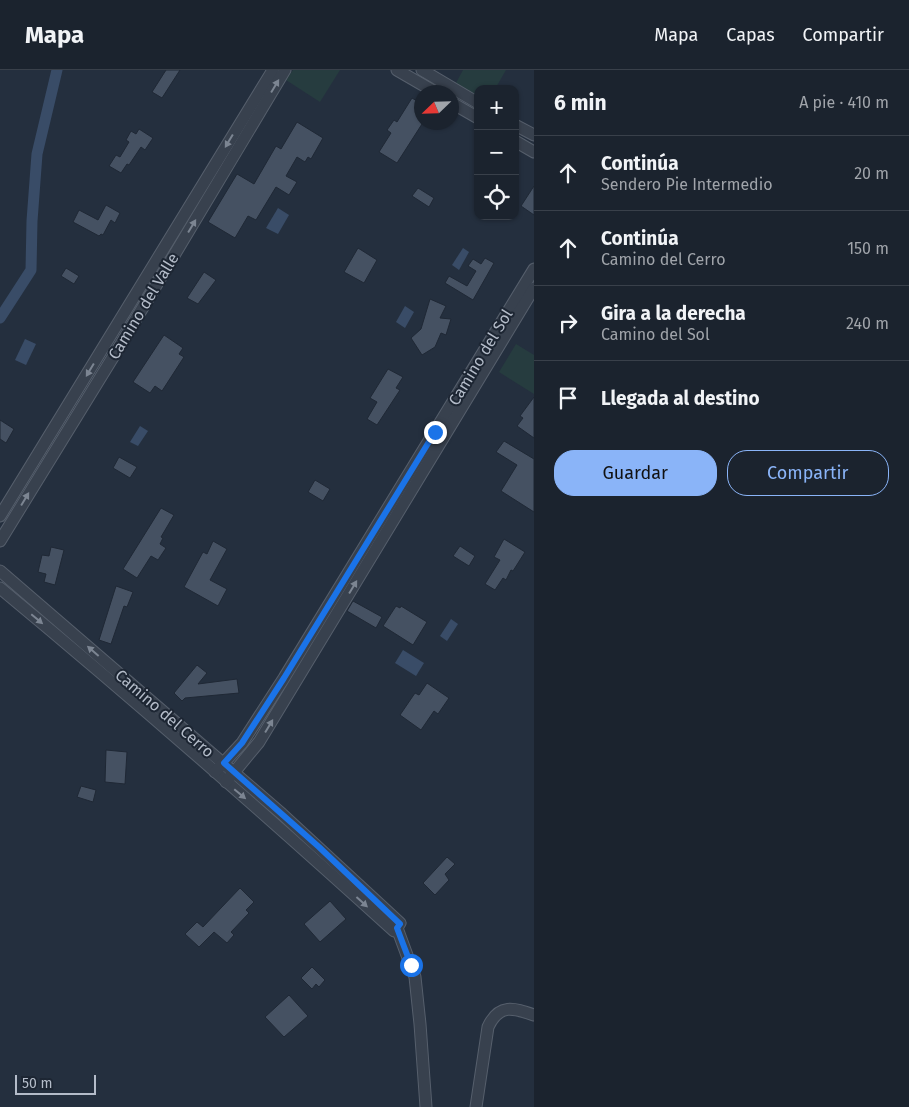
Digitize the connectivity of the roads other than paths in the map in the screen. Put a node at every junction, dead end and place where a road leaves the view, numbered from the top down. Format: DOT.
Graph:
graph roads {
  1 [pos="273,70"];
  2 [pos="284,70"];
  3 [pos="397,70"];
  4 [pos="422,70"];
  5 [pos="423,85"];
  6 [pos="474,101"];
  7 [pos="459,106"];
  8 [pos="474,116"];
  9 [pos="519,127"];
  10 [pos="534,136"];
  11 [pos="519,143"];
  12 [pos="534,152"];
  13 [pos="534,269"];
  14 [pos="534,288"];
  15 [pos="0,516"];
  16 [pos="0,541"];
  17 [pos="0,571"];
  18 [pos="0,588"];
  19 [pos="224,763"];
  20 [pos="215,772"];
  21 [pos="233,773"];
  22 [pos="534,1015"];
  23 [pos="426,1107"];
  24 [pos="476,1107"];
  1 -- 15 [label="street, Camino del Valle, one-way"];
  16 -- 2 [label="street, Camino del Valle, one-way"];
  3 -- 5 [label="street"];
  4 -- 6 [label="street"];
  7 -- 8 [label="street"];
  9 -- 10 [label="street"];
  11 -- 12 [label="street"];
  13 -- 19 [label="street, Camino del Sol"];
  21 -- 14 [label="street, Camino del Sol, one-way"];
  19 -- 17 [label="street, Camino del Cerro, one-way"];
  18 -- 20 [label="street, Camino del Cerro, one-way"];
  19 -- 20 [label="street, Camino del Sol"];
  19 -- 21 [label="street, Camino del Cerro"];
  20 -- 21 [label="street, Camino del Cerro"];
  21 -- 23 [label="street, Camino del Cerro"];
  22 -- 24 [label="street"];
}
